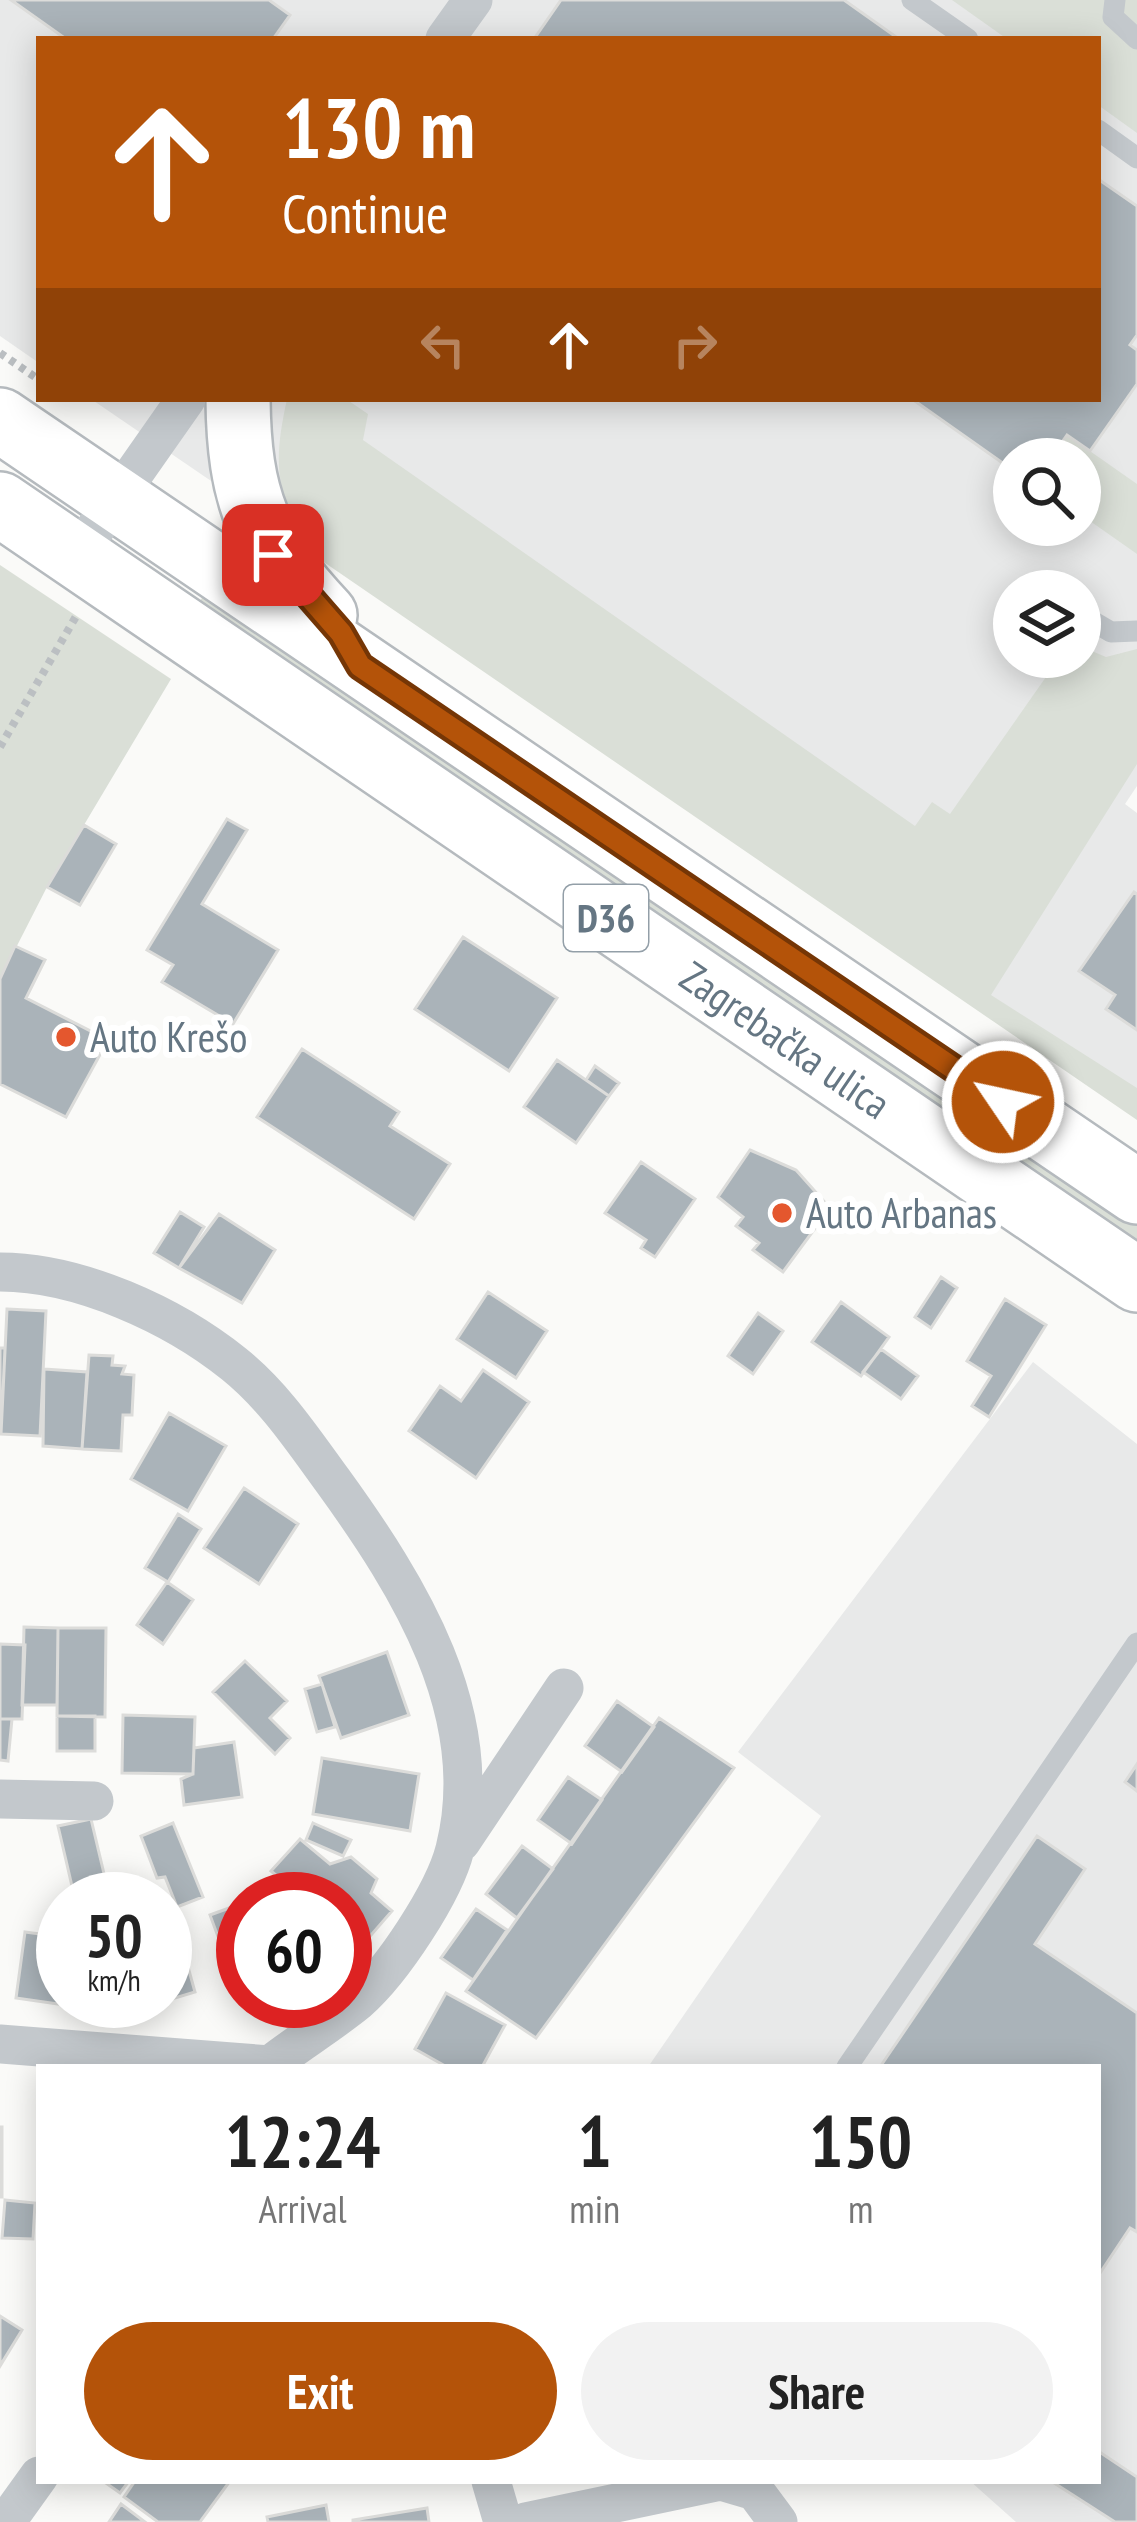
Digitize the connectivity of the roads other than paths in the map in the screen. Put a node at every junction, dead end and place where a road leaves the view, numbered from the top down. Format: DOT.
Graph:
graph roads {
  1 [pos="473,0"];
  2 [pos="913,0"];
  3 [pos="1115,0"];
  4 [pos="447,36"];
  5 [pos="964,36"];
  6 [pos="1137,39"];
  7 [pos="1101,132"];
  8 [pos="1137,158"];
  9 [pos="184,402"];
  10 [pos="238,402"];
  11 [pos="0,420"];
  12 [pos="116,499"];
  13 [pos="0,504"];
  14 [pos="79,581"];
  15 [pos="1101,626"];
  16 [pos="1137,632"];
  17 [pos="360,666"];
  18 [pos="1137,1192"];
  19 [pos="0,1272"];
  20 [pos="1137,1280"];
  21 [pos="1137,1643"];
  22 [pos="564,1688"];
  23 [pos="0,1799"];
  24 [pos="94,1801"];
  25 [pos="455,1852"];
  26 [pos="0,2044"];
  27 [pos="245,2064"];
  28 [pos="273,2064"];
  29 [pos="849,2064"];
  30 [pos="36,2480"];
  31 [pos="491,2484"];
  32 [pos="708,2484"];
  33 [pos="732,2484"];
  34 [pos="6,2522"];
  35 [pos="503,2522"];
  36 [pos="524,2522"];
  37 [pos="778,2522"];
  1 -- 4 [label="street"];
  2 -- 5 [label="lane"];
  3 -- 6 [label="lane"];
  7 -- 8 [label="lane"];
  9 -- 12 [label="street"];
  10 -- 17 [label="main road"];
  11 -- 12 [label="main road, Zagrebačka ulica / D36"];
  12 -- 14 [label="street"];
  12 -- 17 [label="main road, Zagrebačka ulica / D36"];
  13 -- 14 [label="main road, Zagrebačka ulica / D36"];
  14 -- 20 [label="main road, Zagrebačka ulica / D36"];
  15 -- 16 [label="lane"];
  17 -- 18 [label="main road, Zagrebačka ulica / D36"];
  19 -- 25 [label="street"];
  21 -- 29 [label="lane"];
  22 -- 25 [label="street"];
  23 -- 24 [label="street"];
  25 -- 28 [label="street"];
  26 -- 27 [label="street"];
  30 -- 34 [label="street"];
  31 -- 35 [label="street"];
  32 -- 36 [label="street"];
  33 -- 37 [label="street"];
}
